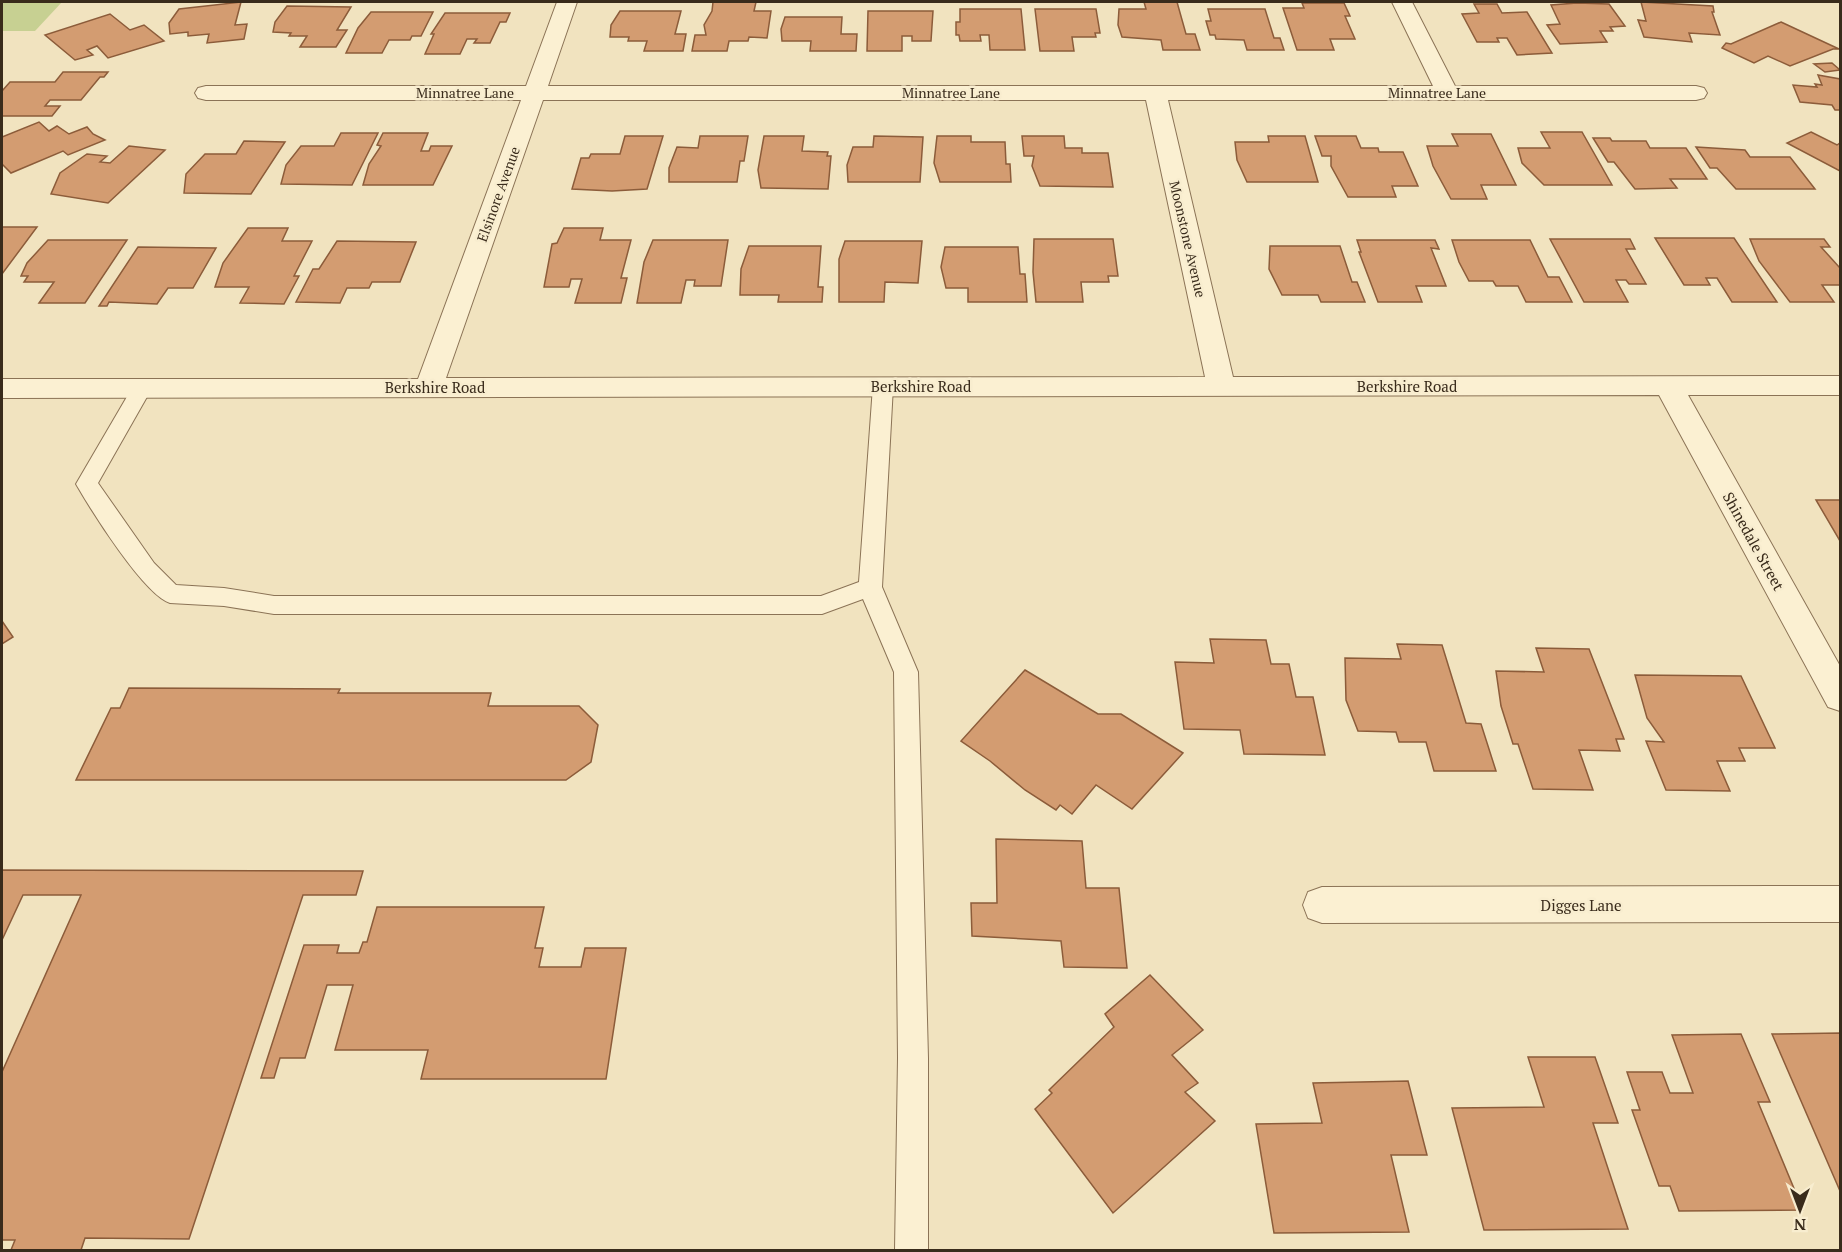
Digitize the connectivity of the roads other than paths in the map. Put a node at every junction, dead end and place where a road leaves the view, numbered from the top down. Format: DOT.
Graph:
graph roads {
  1 [pos="567,2"];
  2 [pos="1402,2"];
  3 [pos="1446,91"];
  4 [pos="535,92"];
  5 [pos="1155,92"];
  6 [pos="206,93"];
  7 [pos="1696,93"];
  8 [pos="1840,385"];
  9 [pos="883,386"];
  10 [pos="1221,386"];
  11 [pos="1668,386"];
  12 [pos="429,387"];
  13 [pos="2,388"];
  14 [pos="142,388"];
  15 [pos="870,587"];
  16 [pos="1840,697"];
  17 [pos="1840,904"];
  18 [pos="1322,905"];
  19 [pos="912,1251"];
  1 -- 4 [label="street, Elsinore Avenue"];
  2 -- 3 [label="street"];
  3 -- 5 [label="street, Minnatree Lane"];
  3 -- 7 [label="street, Minnatree Lane"];
  4 -- 5 [label="street, Minnatree Lane"];
  4 -- 6 [label="street, Minnatree Lane"];
  4 -- 12 [label="street, Elsinore Avenue"];
  5 -- 10 [label="street, Moonstone Avenue"];
  8 -- 11 [label="street, Berkshire Road"];
  9 -- 10 [label="street, Berkshire Road"];
  9 -- 12 [label="street, Berkshire Road"];
  9 -- 15 [label="lane"];
  10 -- 11 [label="street, Berkshire Road"];
  11 -- 16 [label="street, Shinedale Street"];
  12 -- 14 [label="street, Berkshire Road"];
  13 -- 14 [label="street, Berkshire Road"];
  14 -- 15 [label="lane"];
  15 -- 19 [label="lane"];
  17 -- 18 [label="street, Digges Lane"];
}
